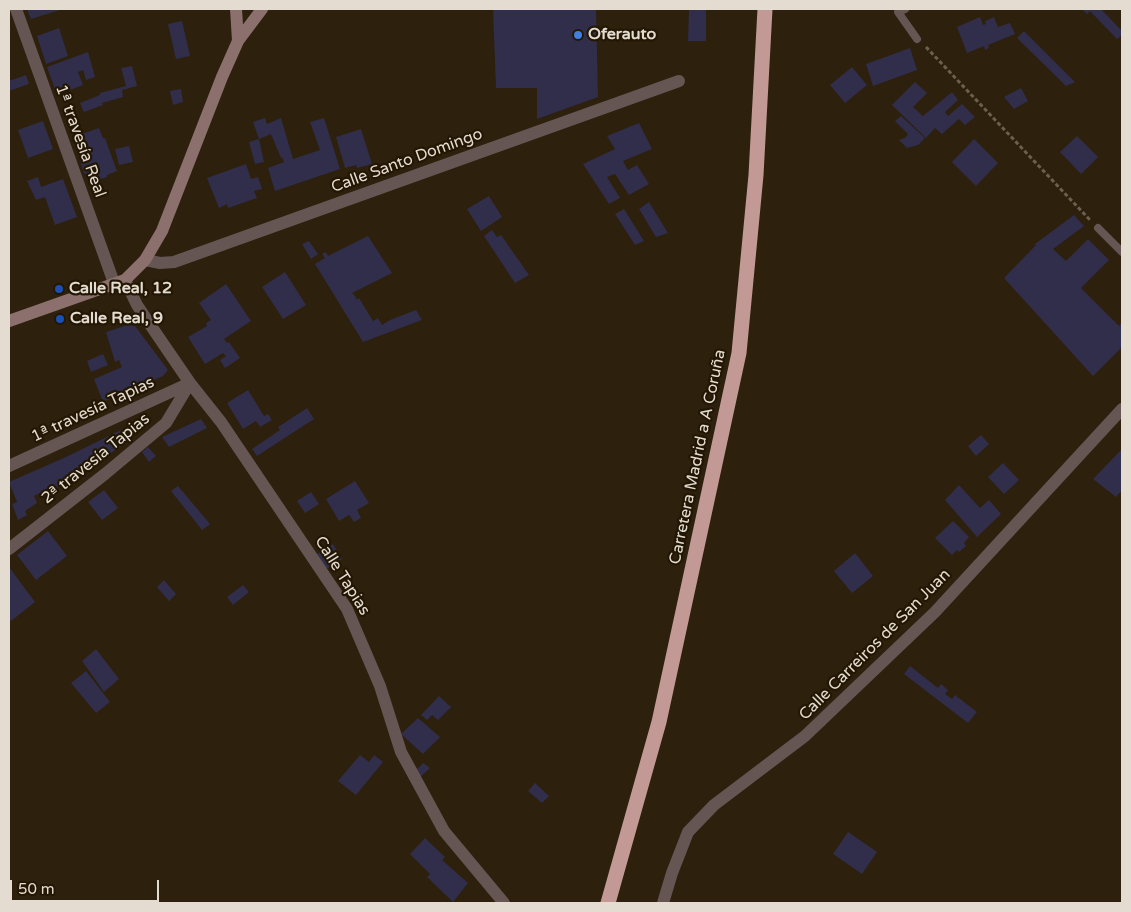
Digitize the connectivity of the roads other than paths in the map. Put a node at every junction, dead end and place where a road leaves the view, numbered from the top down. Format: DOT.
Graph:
graph roads {
  1 [pos="16,9"];
  2 [pos="236,9"];
  3 [pos="262,9"];
  4 [pos="765,9"];
  5 [pos="905,9"];
  6 [pos="917,39"];
  7 [pos="238,41"];
  8 [pos="678,82"];
  9 [pos="1098,228"];
  10 [pos="1122,252"];
  11 [pos="145,260"];
  12 [pos="120,282"];
  13 [pos="9,321"];
  14 [pos="190,383"];
  15 [pos="1122,409"];
  16 [pos="9,466"];
  17 [pos="9,549"];
  18 [pos="504,903"];
  19 [pos="608,903"];
  20 [pos="664,903"];
  1 -- 12 [label="street, 1ª travesía Real"];
  2 -- 7 [label="main road"];
  3 -- 7 [label="main road"];
  4 -- 19 [label="highway, Carretera Madrid a A Coruña"];
  5 -- 6 [label="lane"];
  7 -- 11 [label="main road"];
  8 -- 11 [label="street, Calle Santo Domingo"];
  9 -- 10 [label="lane"];
  11 -- 12 [label="main road"];
  12 -- 13 [label="main road"];
  12 -- 14 [label="street, Calle Tapias"];
  14 -- 16 [label="street, 1ª travesía Tapias"];
  14 -- 17 [label="street, 2ª travesía Tapias"];
  14 -- 18 [label="street, Calle Tapias"];
  15 -- 20 [label="street, Calle Carreiros de San Juan"];
}
